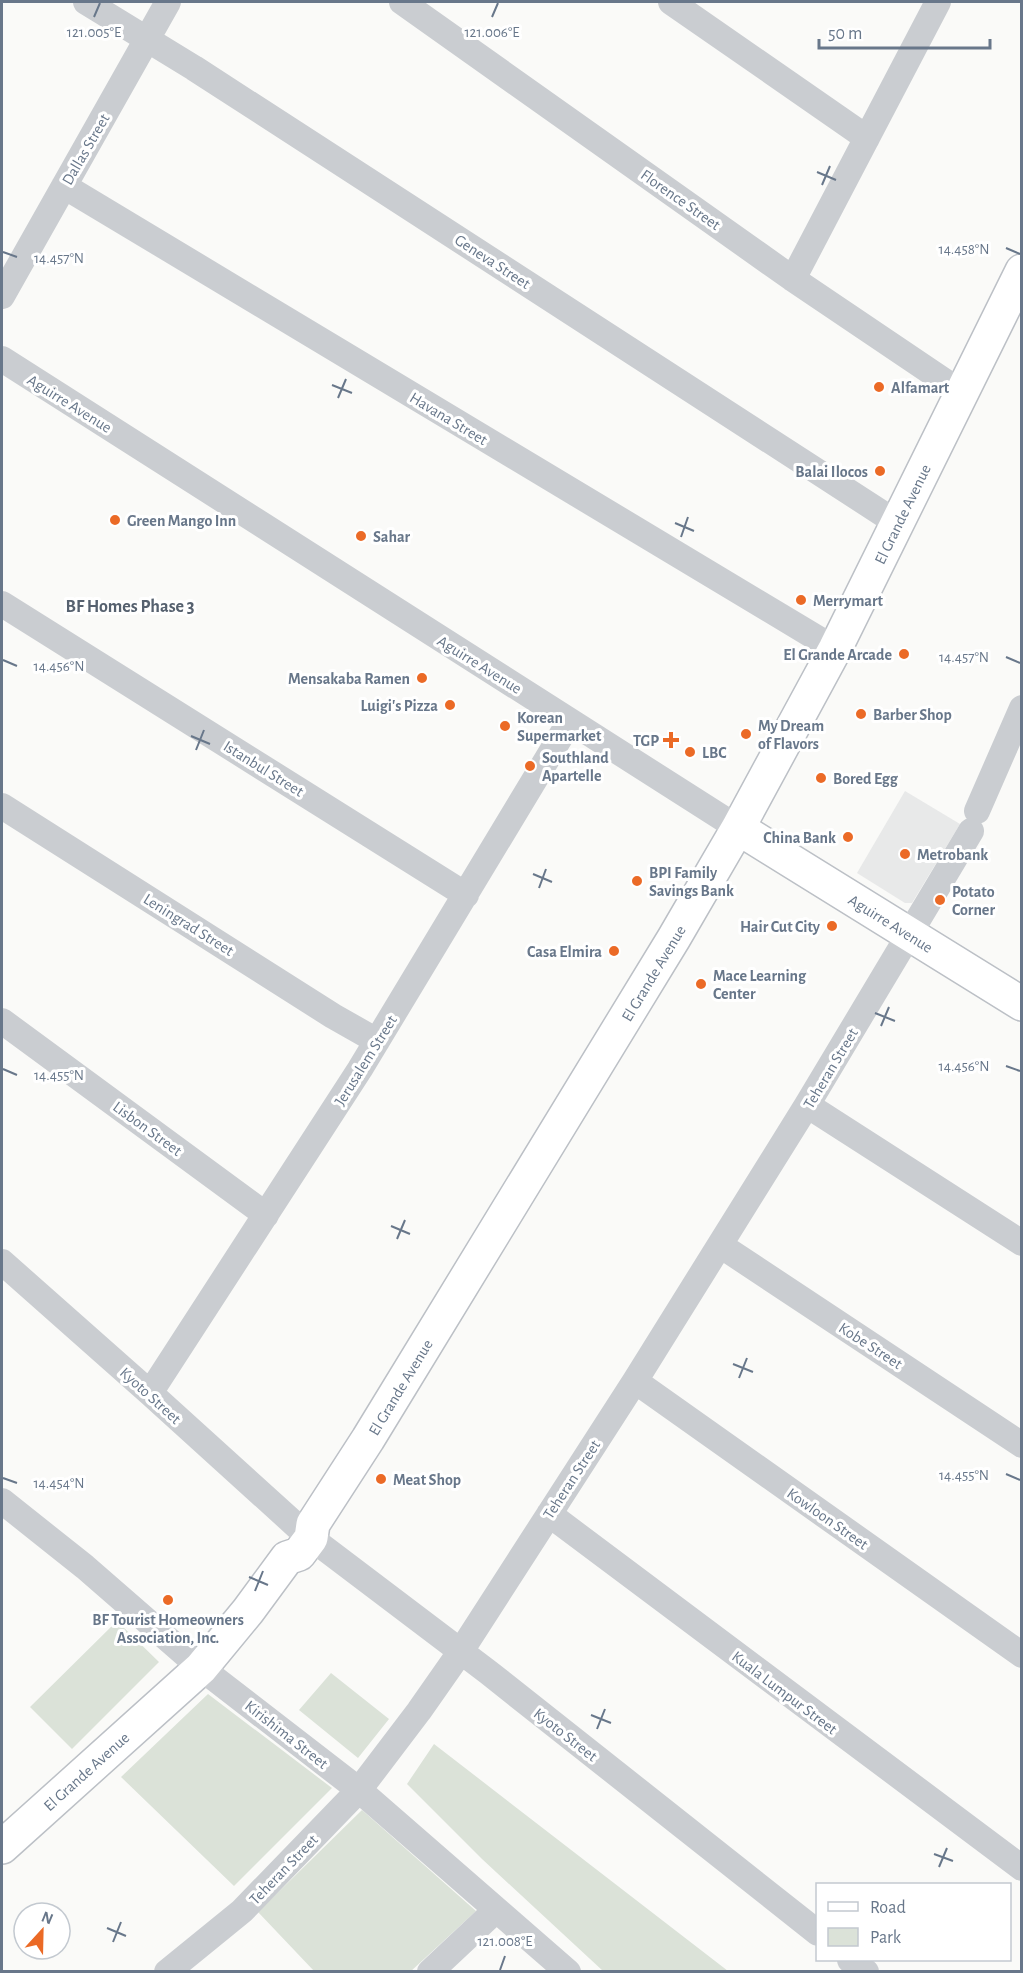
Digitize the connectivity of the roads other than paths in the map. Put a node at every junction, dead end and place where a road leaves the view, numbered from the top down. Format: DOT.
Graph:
graph roads {
  1 [pos="86,2"];
  2 [pos="168,2"];
  3 [pos="402,2"];
  4 [pos="671,2"];
  5 [pos="938,2"];
  6 [pos="148,38"];
  7 [pos="867,138"];
  8 [pos="64,186"];
  9 [pos="1022,271"];
  10 [pos="794,279"];
  11 [pos="2,296"];
  12 [pos="2,359"];
  13 [pos="962,393"];
  14 [pos="897,523"];
  15 [pos="2,604"];
  16 [pos="835,649"];
  17 [pos="1022,708"];
  18 [pos="570,721"];
  19 [pos="2,806"];
  20 [pos="738,828"];
  21 [pos="465,895"];
  22 [pos="909,934"];
  23 [pos="1022,1004"];
  24 [pos="2,1021"];
  25 [pos="377,1041"];
  26 [pos="807,1105"];
  27 [pos="266,1215"];
  28 [pos="1022,1243"];
  29 [pos="720,1245"];
  30 [pos="2,1262"];
  31 [pos="635,1381"];
  32 [pos="150,1393"];
  33 [pos="1022,1445"];
  34 [pos="6,1510"];
  35 [pos="549,1514"];
  36 [pos="303,1537"];
  37 [pos="461,1651"];
  38 [pos="1022,1655"];
  39 [pos="201,1668"];
  40 [pos="359,1790"];
  41 [pos="3,1844"];
  42 [pos="1022,1868"];
  43 [pos="496,1910"];
  44 [pos="816,1931"];
  45 [pos="853,1961"];
  46 [pos="167,1971"];
  47 [pos="430,1971"];
  48 [pos="568,1971"];
  49 [pos="866,1971"];
  1 -- 6 [label="street, Geneva Street"];
  2 -- 6 [label="street, Dallas Street"];
  3 -- 10 [label="street, Florence Street"];
  4 -- 7 [label="street"];
  5 -- 7 [label="street"];
  6 -- 8 [label="street, Dallas Street"];
  6 -- 14 [label="street, Geneva Street"];
  7 -- 10 [label="street"];
  8 -- 11 [label="street, Dallas Street"];
  8 -- 16 [label="street, Havana Street"];
  9 -- 13 [label="street, El Grande Avenue"];
  10 -- 13 [label="street, Florence Street"];
  12 -- 18 [label="street, Aguirre Avenue"];
  13 -- 14 [label="street, El Grande Avenue"];
  14 -- 16 [label="street, El Grande Avenue"];
  15 -- 21 [label="street, Istanbul Street"];
  16 -- 20 [label="street, El Grande Avenue"];
  17 -- 22 [label="street, Teheran Street"];
  18 -- 20 [label="street, Aguirre Avenue"];
  18 -- 21 [label="street, Jerusalem Street"];
  19 -- 25 [label="street, Leningrad Street"];
  20 -- 22 [label="street, Aguirre Avenue"];
  20 -- 36 [label="street, El Grande Avenue"];
  21 -- 25 [label="street, Jerusalem Street"];
  22 -- 23 [label="street, Aguirre Avenue"];
  22 -- 26 [label="street, Teheran Street"];
  24 -- 27 [label="street, Lisbon Street"];
  25 -- 27 [label="street, Jerusalem Street"];
  26 -- 28 [label="street"];
  26 -- 29 [label="street, Teheran Street"];
  27 -- 32 [label="street, Jerusalem Street"];
  29 -- 31 [label="street, Teheran Street"];
  29 -- 33 [label="street, Kobe Street"];
  30 -- 32 [label="street, Kyoto Street"];
  31 -- 35 [label="street, Teheran Street"];
  31 -- 38 [label="street, Kowloon Street"];
  32 -- 36 [label="street, Kyoto Street"];
  34 -- 39 [label="street, Kirishima Street"];
  35 -- 37 [label="street, Teheran Street"];
  35 -- 42 [label="street, Kuala Lumpur Street"];
  36 -- 37 [label="street, Kyoto Street"];
  36 -- 39 [label="street, El Grande Avenue"];
  37 -- 40 [label="street, Teheran Street"];
  37 -- 44 [label="street, Kyoto Street"];
  39 -- 40 [label="street, Kirishima Street"];
  39 -- 41 [label="street, El Grande Avenue"];
  40 -- 43 [label="street, Kirishima Street"];
  40 -- 46 [label="street, Teheran Street"];
  43 -- 47 [label="street"];
  43 -- 48 [label="street, Kirishima Street"];
  45 -- 49 [label="street"];
}
